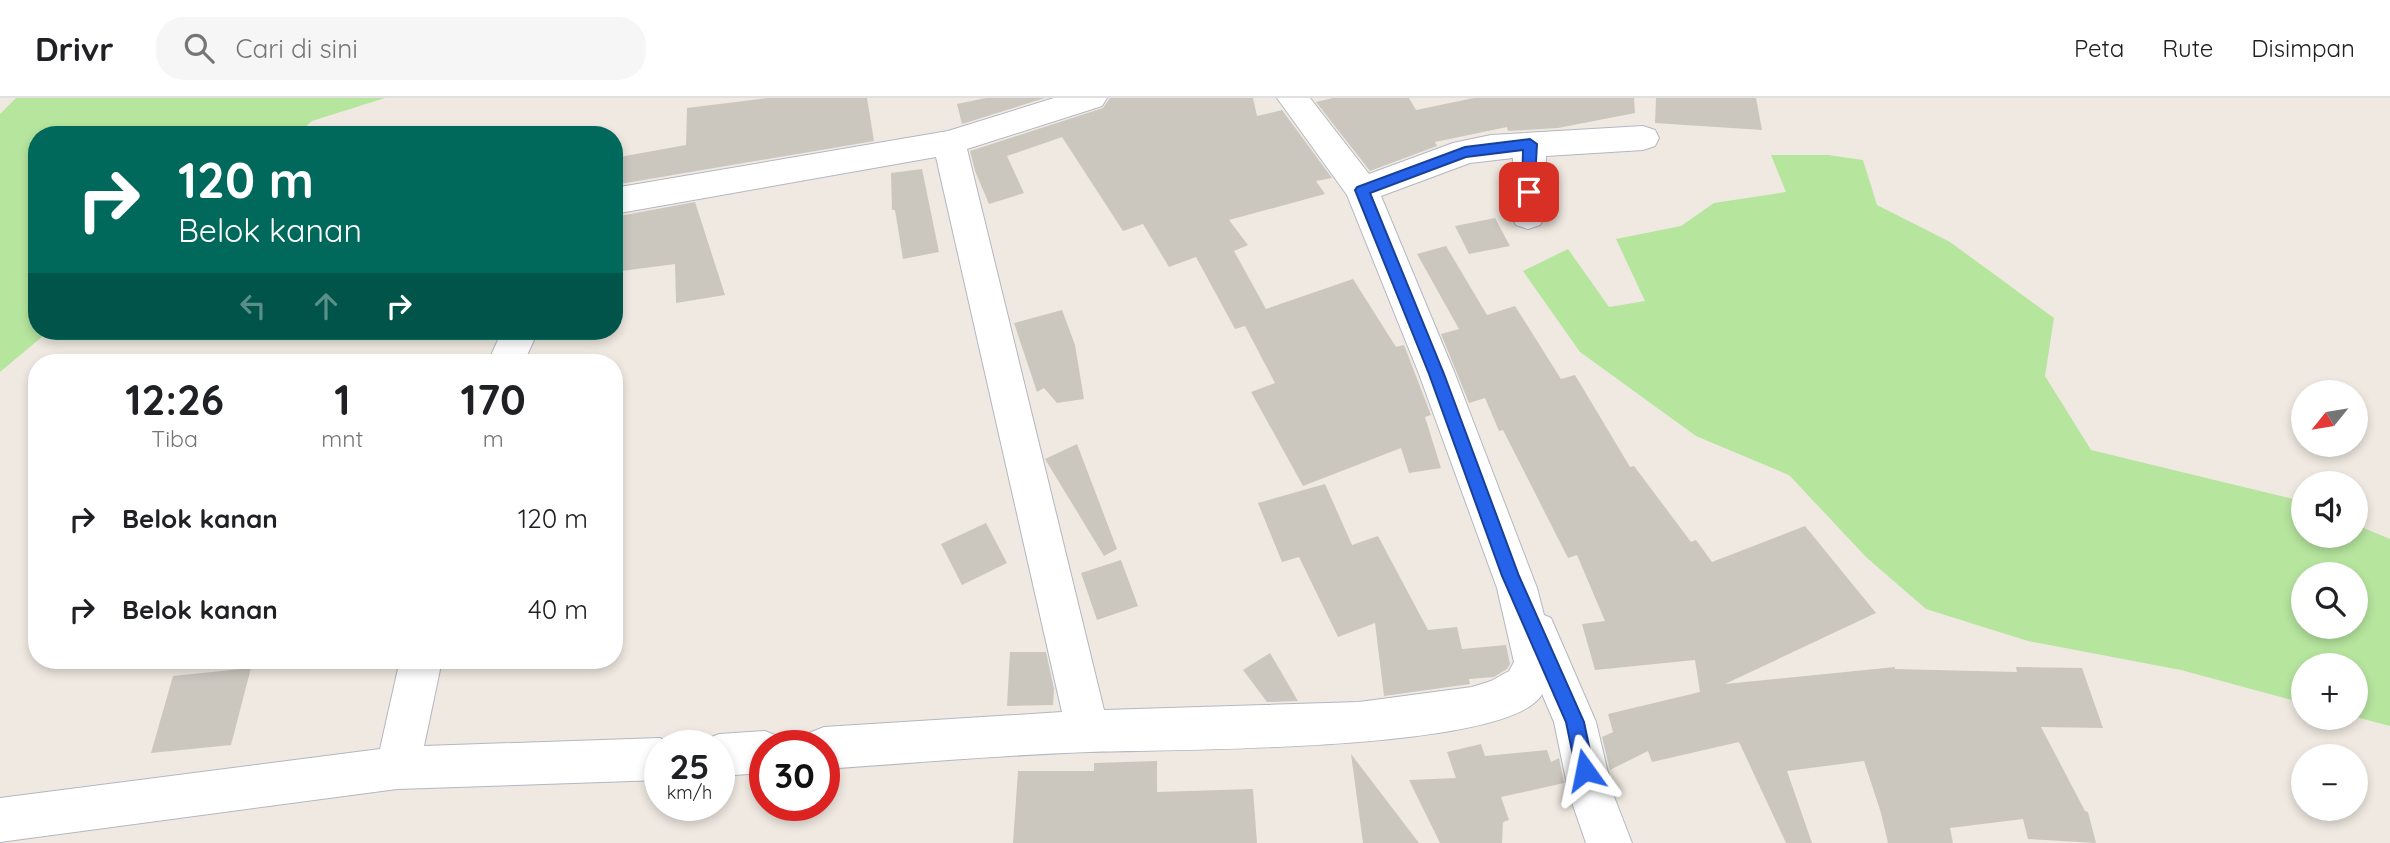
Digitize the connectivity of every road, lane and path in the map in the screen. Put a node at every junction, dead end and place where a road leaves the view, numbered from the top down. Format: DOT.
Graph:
graph roads {
  1 [pos="1091,98"];
  2 [pos="1293,98"];
  3 [pos="1643,138"];
  4 [pos="949,143"];
  5 [pos="1530,144"];
  6 [pos="1362,190"];
  7 [pos="623,199"];
  8 [pos="1528,216"];
  9 [pos="1517,588"];
  10 [pos="419,669"];
  11 [pos="1088,731"];
  12 [pos="840,747"];
  13 [pos="644,760"];
  14 [pos="397,768"];
  15 [pos="0,820"];
  16 [pos="1609,843"];
  1 -- 4 [label="street"];
  2 -- 6 [label="street"];
  3 -- 5 [label="street"];
  4 -- 7 [label="street"];
  4 -- 11 [label="street"];
  5 -- 6 [label="street"];
  5 -- 8 [label="street"];
  6 -- 9 [label="street"];
  9 -- 11 [label="street"];
  9 -- 16 [label="street"];
  10 -- 14 [label="street"];
  11 -- 12 [label="street"];
  13 -- 14 [label="street"];
  14 -- 15 [label="street"];
}
